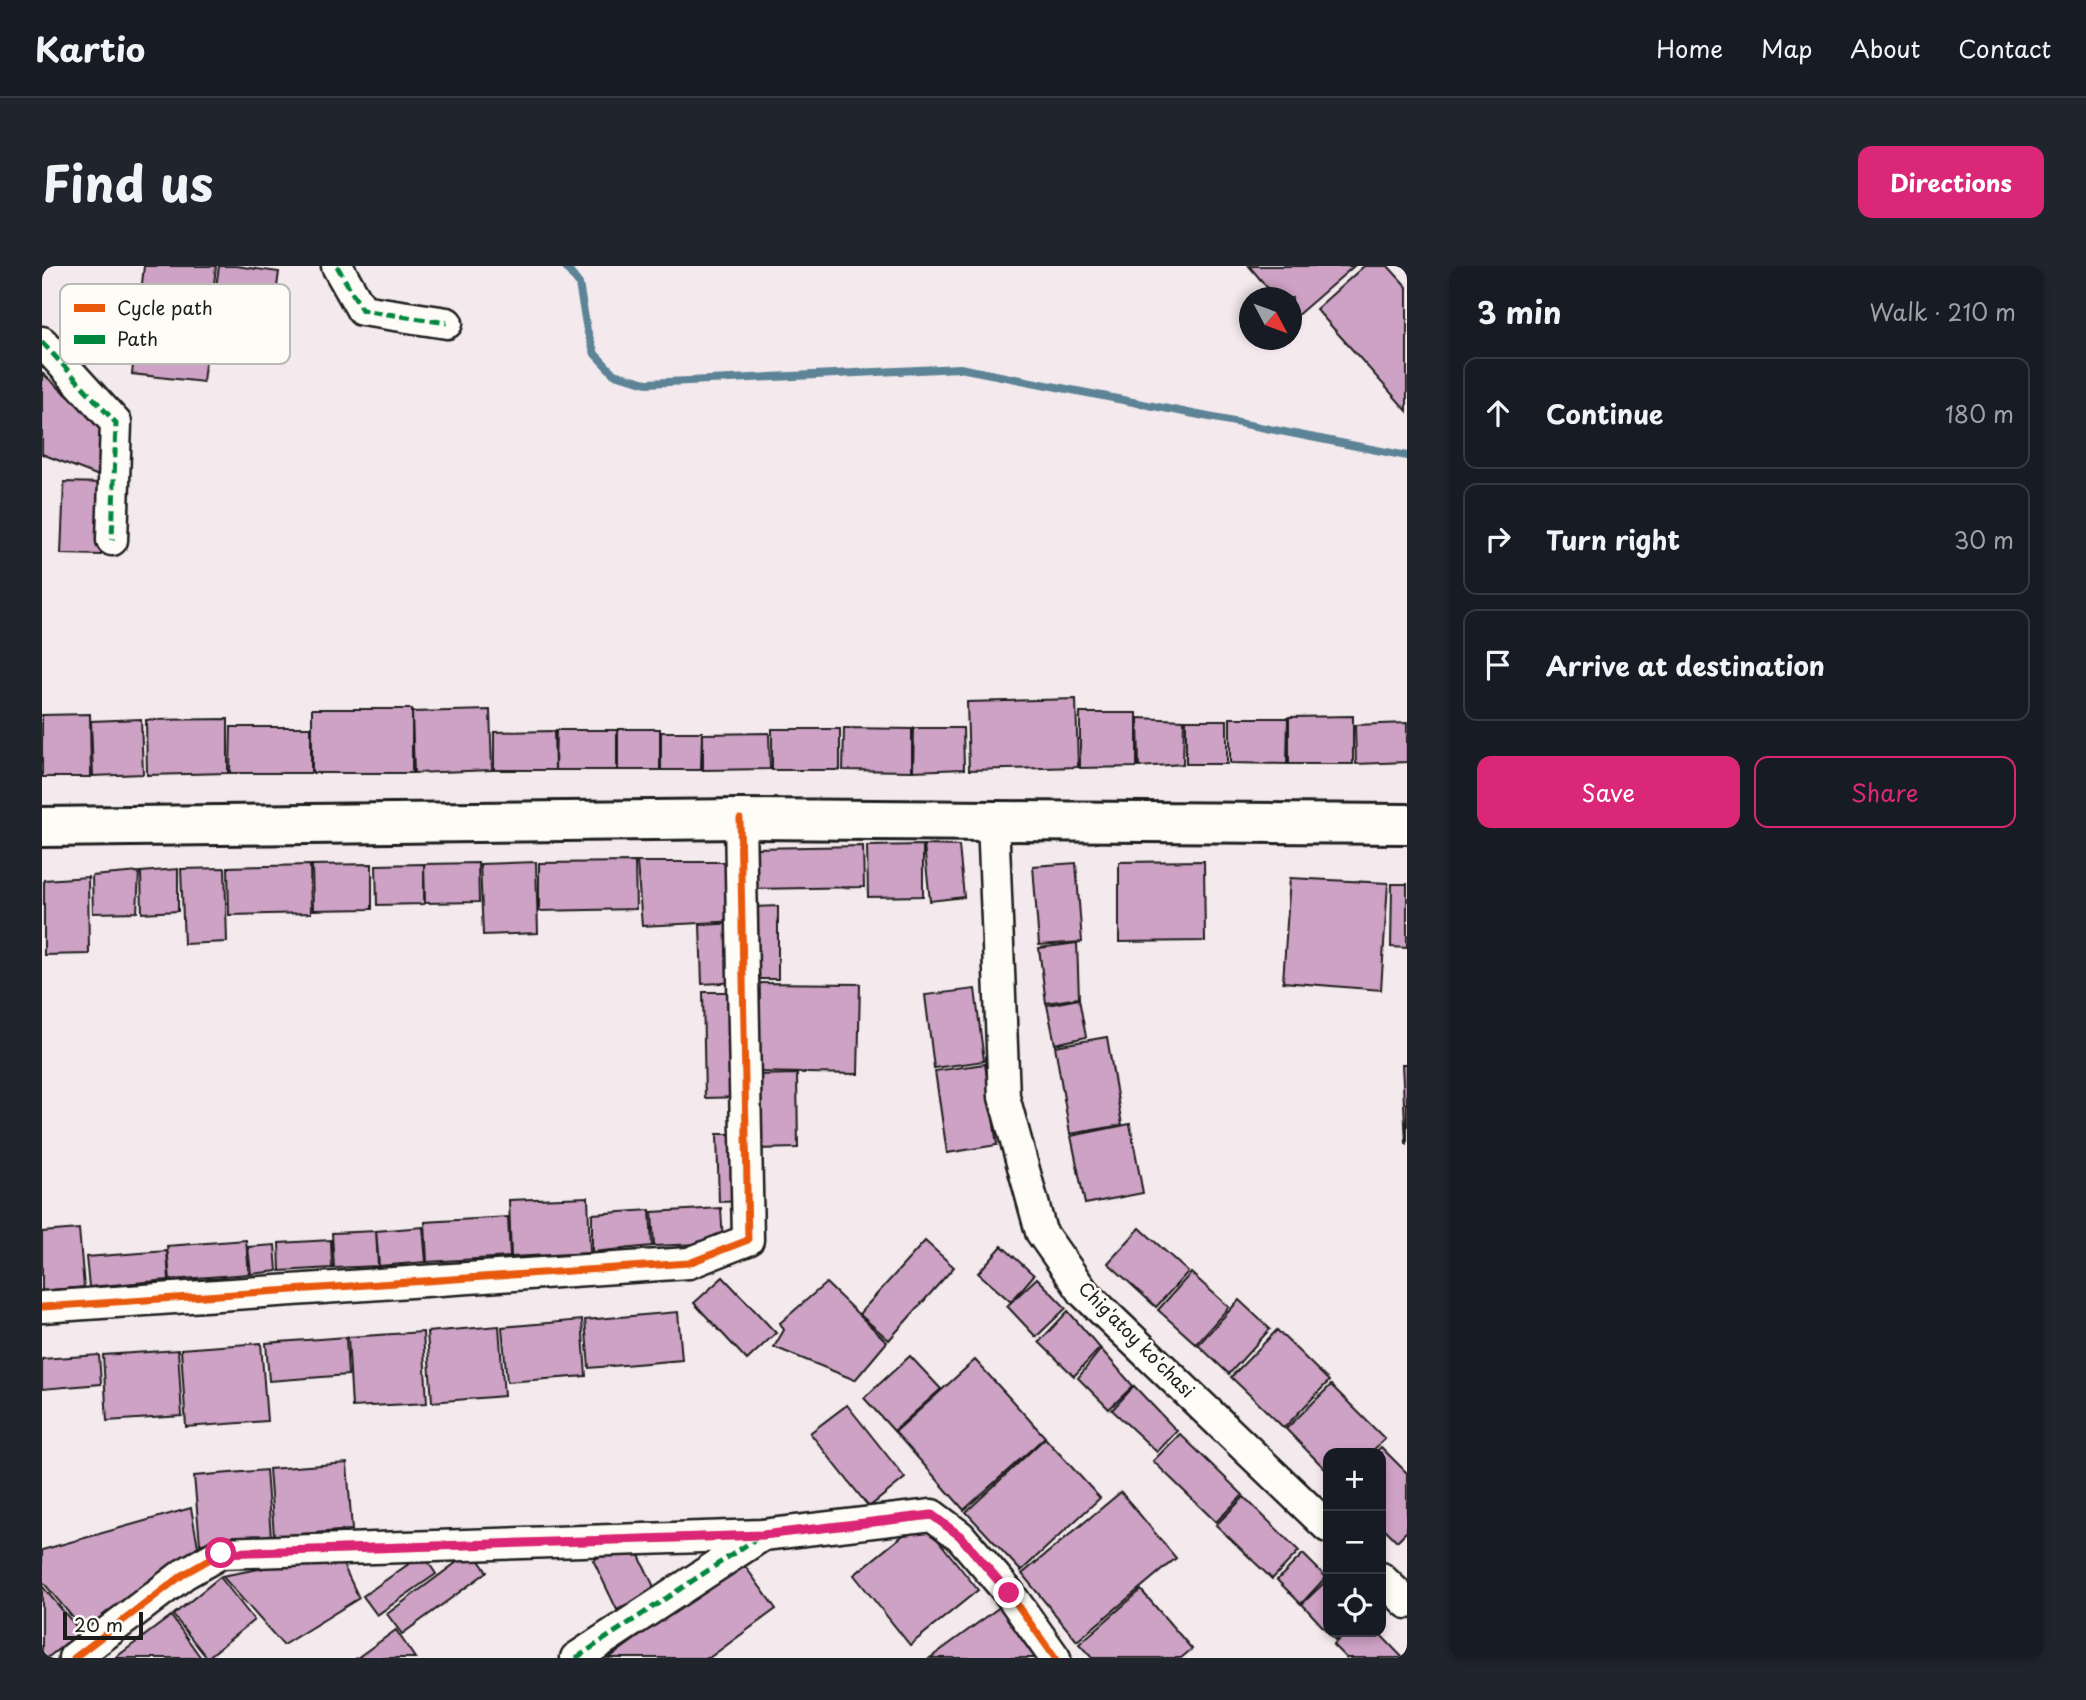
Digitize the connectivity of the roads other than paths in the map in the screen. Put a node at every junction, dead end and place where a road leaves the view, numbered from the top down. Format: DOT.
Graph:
graph roads {
  1 [pos="337,266"];
  2 [pos="447,323"];
  3 [pos="42,342"];
  4 [pos="60,362"];
  5 [pos="62,364"];
  6 [pos="112,540"];
  7 [pos="740,819"];
  8 [pos="993,819"];
  9 [pos="1407,824"];
  10 [pos="42,827"];
  11 [pos="42,1307"];
  12 [pos="1323,1522"];
  13 [pos="763,1535"];
  14 [pos="1386,1582"];
  15 [pos="1407,1603"];
  16 [pos="74,1658"];
  17 [pos="576,1658"];
  18 [pos="1055,1658"];
  1 -- 2 [label="street"];
  3 -- 4 [label="street"];
  5 -- 6 [label="street"];
  7 -- 8 [label="main road"];
  7 -- 10 [label="main road"];
  7 -- 11 [label="street"];
  8 -- 9 [label="main road"];
  8 -- 12 [label="street, Chig'atoy ko'chasi"];
  13 -- 16 [label="street"];
  13 -- 17 [label="street"];
  13 -- 18 [label="street"];
  14 -- 15 [label="street"];
}
